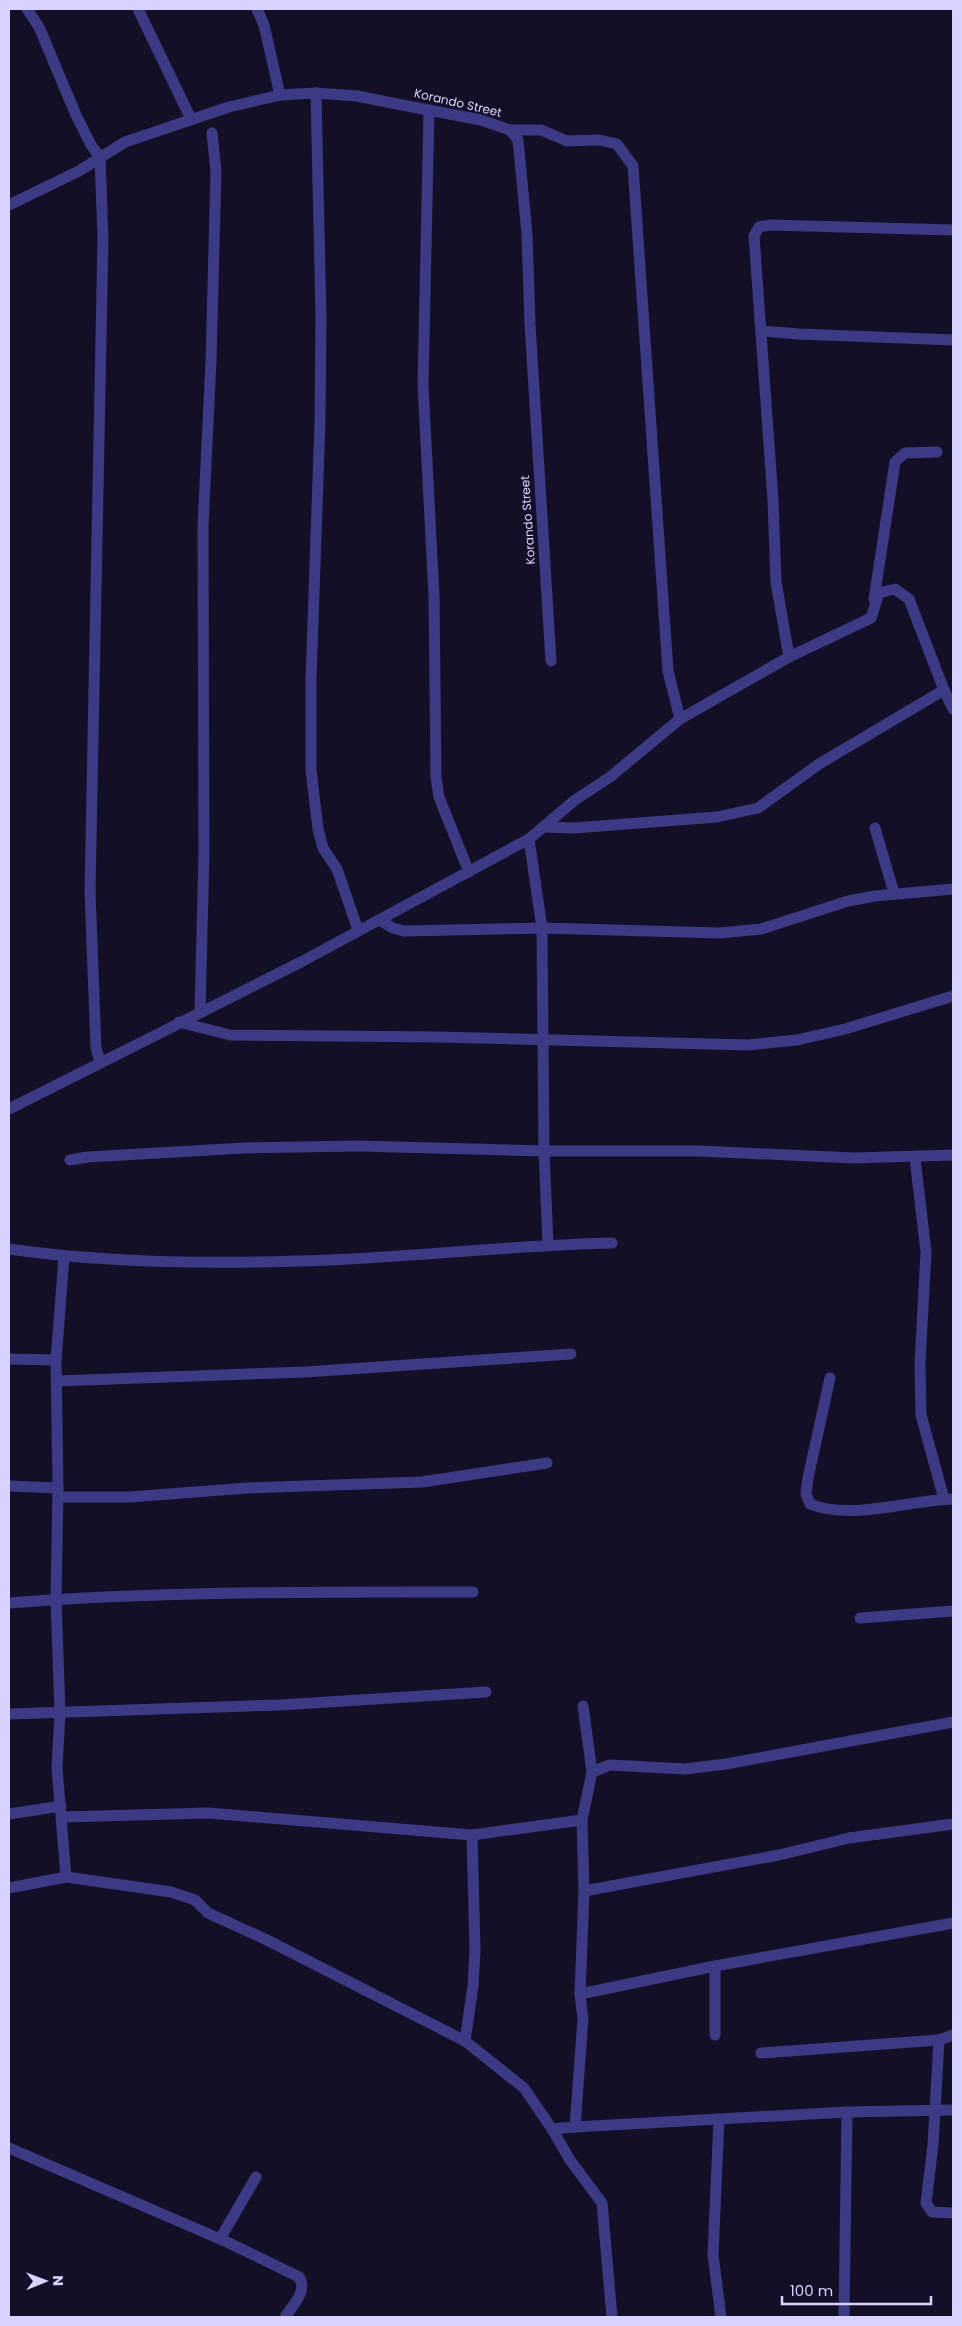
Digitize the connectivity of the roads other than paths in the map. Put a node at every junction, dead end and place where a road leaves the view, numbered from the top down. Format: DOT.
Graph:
graph roads {
  1 [pos="27,9"];
  2 [pos="138,9"];
  3 [pos="257,9"];
  4 [pos="316,93"];
  5 [pos="280,95"];
  6 [pos="429,110"];
  7 [pos="191,119"];
  8 [pos="510,130"];
  9 [pos="212,133"];
  10 [pos="100,156"];
  11 [pos="9,205"];
  12 [pos="953,230"];
  13 [pos="761,330"];
  14 [pos="953,340"];
  15 [pos="937,452"];
  16 [pos="871,618"];
  17 [pos="789,656"];
  18 [pos="551,661"];
  19 [pos="944,690"];
  20 [pos="953,709"];
  21 [pos="680,719"];
  22 [pos="543,827"];
  23 [pos="875,828"];
  24 [pos="529,839"];
  25 [pos="469,872"];
  26 [pos="953,889"];
  27 [pos="894,893"];
  28 [pos="379,920"];
  29 [pos="542,928"];
  30 [pos="358,930"];
  31 [pos="953,996"];
  32 [pos="200,1011"];
  33 [pos="179,1022"];
  34 [pos="543,1041"];
  35 [pos="100,1062"];
  36 [pos="9,1109"];
  37 [pos="544,1152"];
  38 [pos="953,1155"];
  39 [pos="915,1158"];
  40 [pos="70,1160"];
  41 [pos="612,1243"];
  42 [pos="548,1245"];
  43 [pos="9,1249"];
  44 [pos="64,1257"];
  45 [pos="571,1354"];
  46 [pos="9,1359"];
  47 [pos="56,1360"];
  48 [pos="830,1378"];
  49 [pos="58,1382"];
  50 [pos="547,1463"];
  51 [pos="9,1486"];
  52 [pos="58,1493"];
  53 [pos="949,1499"];
  54 [pos="473,1592"];
  55 [pos="56,1599"];
  56 [pos="9,1603"];
  57 [pos="953,1611"];
  58 [pos="860,1618"];
  59 [pos="486,1692"];
  60 [pos="583,1706"];
  61 [pos="60,1713"];
  62 [pos="9,1714"];
  63 [pos="953,1722"];
  64 [pos="592,1772"];
  65 [pos="61,1812"];
  66 [pos="9,1814"];
  67 [pos="582,1820"];
  68 [pos="953,1824"];
  69 [pos="472,1834"];
  70 [pos="66,1877"];
  71 [pos="9,1888"];
  72 [pos="584,1892"];
  73 [pos="953,1923"];
  74 [pos="715,1966"];
  75 [pos="580,1994"];
  76 [pos="715,2035"];
  77 [pos="953,2035"];
  78 [pos="939,2040"];
  79 [pos="466,2041"];
  80 [pos="761,2053"];
  81 [pos="934,2110"];
  82 [pos="953,2110"];
  83 [pos="847,2112"];
  84 [pos="719,2119"];
  85 [pos="575,2127"];
  86 [pos="552,2129"];
  87 [pos="9,2148"];
  88 [pos="256,2177"];
  89 [pos="953,2212"];
  90 [pos="220,2239"];
  91 [pos="285,2317"];
  92 [pos="612,2317"];
  93 [pos="721,2317"];
  94 [pos="844,2317"];
  1 -- 10 [label="street"];
  2 -- 7 [label="street"];
  3 -- 5 [label="street"];
  4 -- 5 [label="street, Korando Street"];
  4 -- 6 [label="street, Korando Street"];
  4 -- 30 [label="street"];
  5 -- 7 [label="street, Korando Street"];
  6 -- 8 [label="street, Korando Street"];
  6 -- 25 [label="street"];
  7 -- 10 [label="street, Korando Street"];
  8 -- 18 [label="street, Korando Street"];
  8 -- 21 [label="street"];
  9 -- 32 [label="street"];
  10 -- 11 [label="street, Korando Street"];
  10 -- 35 [label="street"];
  12 -- 13 [label="street"];
  13 -- 14 [label="street"];
  13 -- 17 [label="street"];
  15 -- 16 [label="street"];
  16 -- 17 [label="street"];
  16 -- 19 [label="street"];
  17 -- 21 [label="street"];
  19 -- 20 [label="street"];
  19 -- 22 [label="street"];
  21 -- 22 [label="street"];
  22 -- 24 [label="street"];
  23 -- 27 [label="street"];
  24 -- 25 [label="street"];
  24 -- 29 [label="street"];
  25 -- 28 [label="street"];
  26 -- 27 [label="street"];
  27 -- 29 [label="street"];
  28 -- 29 [label="street"];
  28 -- 30 [label="street"];
  29 -- 34 [label="street"];
  30 -- 32 [label="street"];
  31 -- 34 [label="street"];
  32 -- 33 [label="street"];
  33 -- 34 [label="street"];
  33 -- 35 [label="street"];
  34 -- 37 [label="street"];
  35 -- 36 [label="street"];
  37 -- 39 [label="street"];
  37 -- 40 [label="street"];
  37 -- 42 [label="street"];
  38 -- 39 [label="street"];
  39 -- 53 [label="street"];
  41 -- 42 [label="street"];
  42 -- 44 [label="street"];
  43 -- 44 [label="street"];
  44 -- 47 [label="street"];
  45 -- 49 [label="street"];
  46 -- 47 [label="street"];
  47 -- 49 [label="street"];
  48 -- 53 [label="street"];
  49 -- 52 [label="street"];
  50 -- 52 [label="street"];
  51 -- 52 [label="street"];
  52 -- 55 [label="street"];
  54 -- 55 [label="street"];
  55 -- 56 [label="street"];
  55 -- 61 [label="street"];
  57 -- 58 [label="street"];
  59 -- 61 [label="street"];
  60 -- 64 [label="street"];
  61 -- 62 [label="street"];
  61 -- 65 [label="street"];
  63 -- 64 [label="street"];
  64 -- 67 [label="street"];
  65 -- 66 [label="street"];
  65 -- 69 [label="street"];
  65 -- 70 [label="street"];
  67 -- 69 [label="street"];
  67 -- 72 [label="street"];
  68 -- 72 [label="street"];
  69 -- 79 [label="street"];
  70 -- 71 [label="street"];
  70 -- 79 [label="street"];
  72 -- 75 [label="street"];
  73 -- 74 [label="street"];
  74 -- 75 [label="street"];
  74 -- 76 [label="street"];
  75 -- 85 [label="street"];
  77 -- 78 [label="street"];
  78 -- 80 [label="street"];
  78 -- 81 [label="street"];
  79 -- 86 [label="street"];
  81 -- 82 [label="street"];
  81 -- 83 [label="street"];
  81 -- 89 [label="street"];
  83 -- 84 [label="street"];
  83 -- 94 [label="street"];
  84 -- 85 [label="street"];
  84 -- 93 [label="street"];
  85 -- 86 [label="street"];
  86 -- 92 [label="street"];
  87 -- 90 [label="street"];
  88 -- 90 [label="street"];
  90 -- 91 [label="street"];
}
